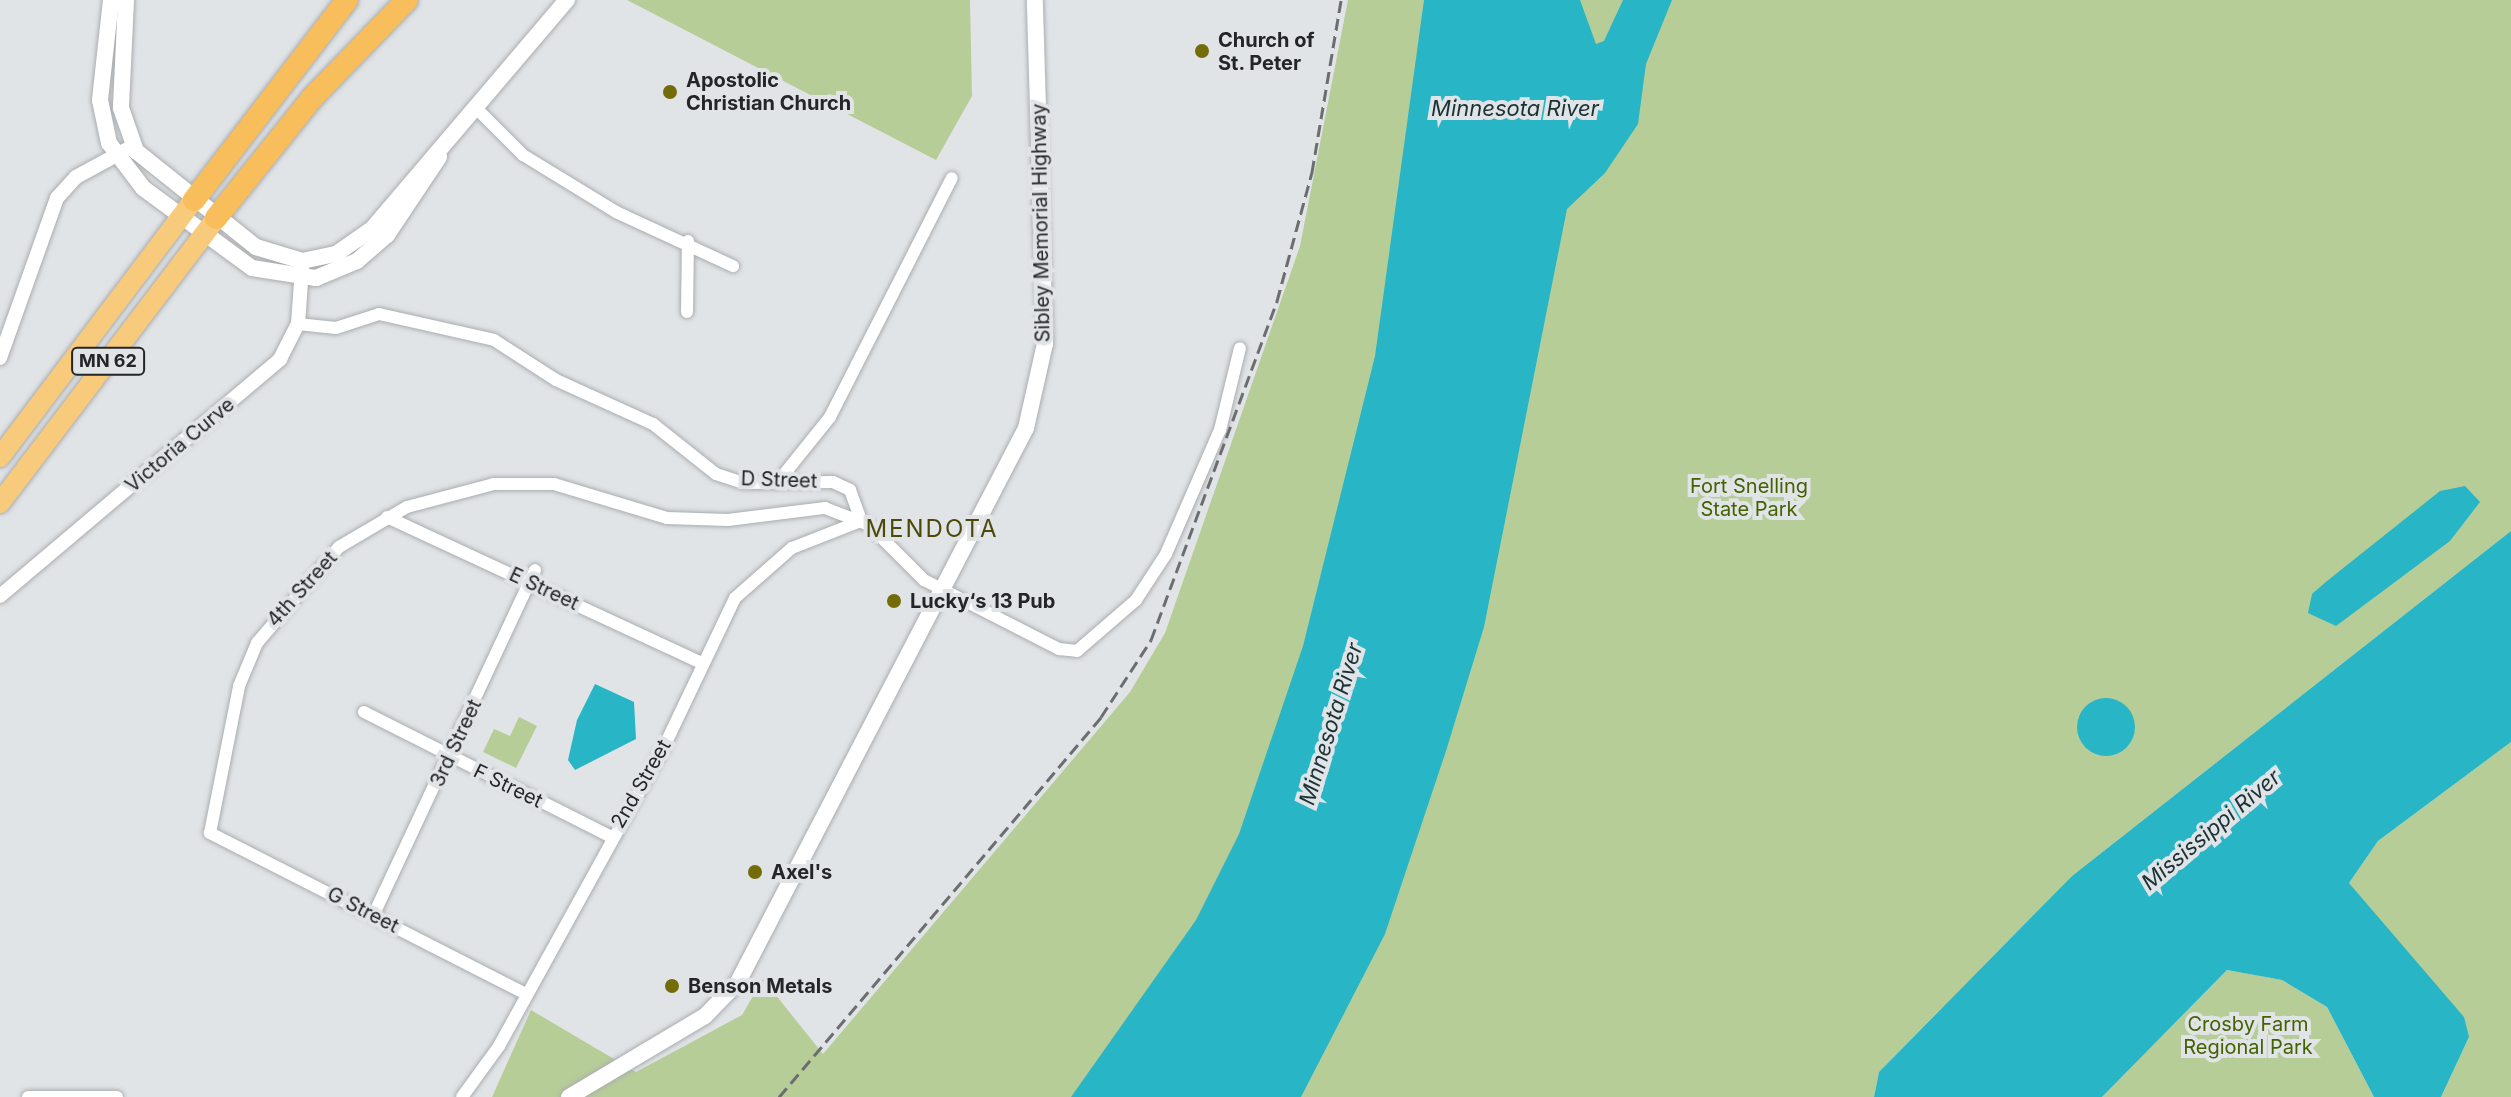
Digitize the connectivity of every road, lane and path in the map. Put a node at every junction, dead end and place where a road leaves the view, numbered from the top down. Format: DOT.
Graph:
graph roads {
  1 [pos="111,0"];
  2 [pos="126,0"];
  3 [pos="347,0"];
  4 [pos="407,0"];
  5 [pos="567,0"];
  6 [pos="1035,0"];
  7 [pos="478,110"];
  8 [pos="133,146"];
  9 [pos="115,155"];
  10 [pos="440,156"];
  11 [pos="952,178"];
  12 [pos="188,208"];
  13 [pos="210,227"];
  14 [pos="688,241"];
  15 [pos="302,261"];
  16 [pos="733,266"];
  17 [pos="301,279"];
  18 [pos="687,312"];
  19 [pos="298,324"];
  20 [pos="1240,348"];
  21 [pos="0,358"];
  22 [pos="0,457"];
  23 [pos="777,483"];
  24 [pos="0,503"];
  25 [pos="387,517"];
  26 [pos="861,521"];
  27 [pos="533,577"];
  28 [pos="943,590"];
  29 [pos="0,596"];
  30 [pos="700,662"];
  31 [pos="364,712"];
  32 [pos="449,757"];
  33 [pos="208,822"];
  34 [pos="611,837"];
  35 [pos="373,916"];
  36 [pos="526,994"];
  37 [pos="28,1097"];
  38 [pos="117,1097"];
  39 [pos="462,1097"];
  40 [pos="569,1097"];
  1 -- 9 [label="main road"];
  2 -- 8 [label="main road"];
  3 -- 12 [label="highway, MN 62"];
  4 -- 13 [label="highway, MN 62"];
  5 -- 7 [label="main road"];
  6 -- 28 [label="main road, Sibley Memorial Highway"];
  7 -- 10 [label="main road"];
  7 -- 14 [label="street"];
  8 -- 9 [label="street"];
  8 -- 12 [label="main road"];
  9 -- 12 [label="main road"];
  9 -- 21 [label="street"];
  10 -- 15 [label="main road"];
  10 -- 17 [label="main road"];
  11 -- 23 [label="street"];
  12 -- 13 [label="main road"];
  12 -- 22 [label="highway, MN 62"];
  13 -- 15 [label="main road"];
  13 -- 17 [label="main road"];
  13 -- 24 [label="highway, MN 62"];
  14 -- 16 [label="street"];
  14 -- 18 [label="street"];
  15 -- 17 [label="street, Victoria Curve"];
  17 -- 19 [label="street, Victoria Curve"];
  19 -- 23 [label="street, D Street"];
  19 -- 29 [label="street, Victoria Curve"];
  20 -- 28 [label="street, D Street"];
  23 -- 26 [label="street, D Street"];
  25 -- 26 [label="street, 4th Street"];
  25 -- 27 [label="street, E Street"];
  25 -- 33 [label="street, 4th Street"];
  26 -- 28 [label="street, D Street"];
  26 -- 30 [label="street, 2nd Street"];
  27 -- 30 [label="street, E Street"];
  27 -- 32 [label="street, 3rd Street"];
  28 -- 40 [label="main road, Sibley Memorial Highway"];
  30 -- 34 [label="street, 2nd Street"];
  31 -- 32 [label="street, F Street"];
  32 -- 34 [label="street, F Street"];
  32 -- 35 [label="street, 3rd Street"];
  33 -- 35 [label="street, G Street"];
  34 -- 36 [label="street, 2nd Street"];
  35 -- 36 [label="street, G Street"];
  36 -- 39 [label="street, 2nd Street"];
  37 -- 38 [label="street"];
}
